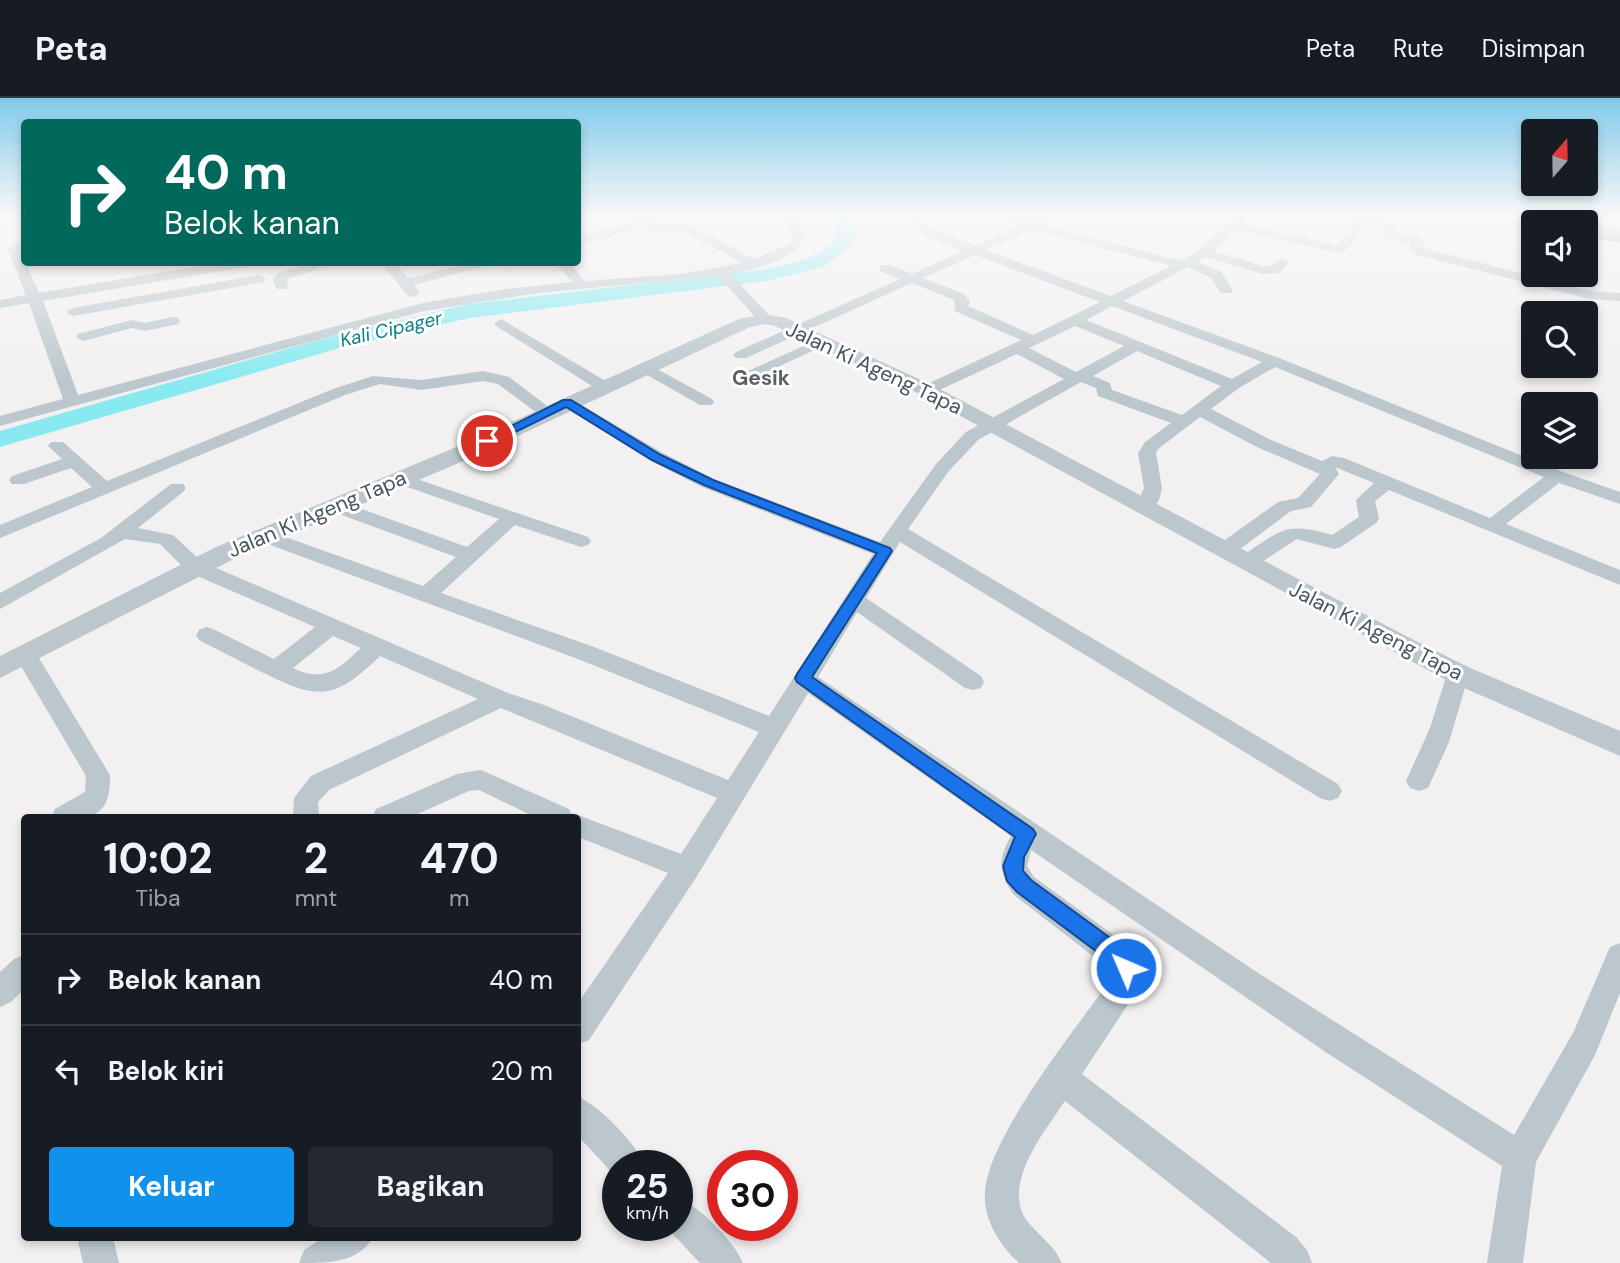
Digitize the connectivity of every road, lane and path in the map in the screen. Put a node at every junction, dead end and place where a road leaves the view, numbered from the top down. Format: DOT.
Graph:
graph roads {
  1 [pos="23,272"];
  2 [pos="197,272"];
  3 [pos="253,272"];
  4 [pos="296,272"];
  5 [pos="394,272"];
  6 [pos="450,272"];
  7 [pos="572,272"];
  8 [pos="897,272"];
  9 [pos="930,272"];
  10 [pos="1034,272"];
  11 [pos="1168,272"];
  12 [pos="1209,272"];
  13 [pos="1503,272"];
  14 [pos="721,273"];
  15 [pos="916,279"];
  16 [pos="405,283"];
  17 [pos="581,284"];
  18 [pos="282,286"];
  19 [pos="1226,290"];
  20 [pos="1620,297"];
  21 [pos="1111,300"];
  22 [pos="0,304"];
  23 [pos="37,304"];
  24 [pos="423,307"];
  25 [pos="73,312"];
  26 [pos="761,315"];
  27 [pos="172,317"];
  28 [pos="1074,320"];
  29 [pos="501,323"];
  30 [pos="799,331"];
  31 [pos="823,341"];
  32 [pos="1025,344"];
  33 [pos="1135,346"];
  34 [pos="741,355"];
  35 [pos="1274,361"];
  36 [pos="646,368"];
  37 [pos="756,371"];
  38 [pos="1077,377"];
  39 [pos="401,383"];
  40 [pos="1233,385"];
  41 [pos="603,386"];
  42 [pos="927,390"];
  43 [pos="72,401"];
  44 [pos="706,402"];
  45 [pos="557,407"];
  46 [pos="1192,416"];
  47 [pos="0,421"];
  48 [pos="992,426"];
  49 [pos="57,446"];
  50 [pos="75,461"];
  51 [pos="1324,468"];
  52 [pos="1558,475"];
  53 [pos="402,479"];
  54 [pos="18,480"];
  55 [pos="1387,482"];
  56 [pos="104,488"];
  57 [pos="177,488"];
  58 [pos="1620,498"];
  59 [pos="63,506"];
  60 [pos="1144,506"];
  61 [pos="338,507"];
  62 [pos="1268,516"];
  63 [pos="511,518"];
  64 [pos="78,521"];
  65 [pos="1493,525"];
  66 [pos="0,532"];
  67 [pos="121,532"];
  68 [pos="1298,533"];
  69 [pos="264,536"];
  70 [pos="582,541"];
  71 [pos="891,541"];
  72 [pos="1225,550"];
  73 [pos="470,555"];
  74 [pos="1247,562"];
  75 [pos="195,567"];
  76 [pos="1620,578"];
  77 [pos="426,596"];
  78 [pos="855,600"];
  79 [pos="0,602"];
  80 [pos="331,626"];
  81 [pos="207,635"];
  82 [pos="378,645"];
  83 [pos="26,656"];
  84 [pos="0,668"];
  85 [pos="275,669"];
  86 [pos="1458,674"];
  87 [pos="803,678"];
  88 [pos="973,682"];
  89 [pos="500,699"];
  90 [pos="772,727"];
  91 [pos="1620,744"];
  92 [pos="1419,780"];
  93 [pos="1329,791"];
  94 [pos="732,793"];
  95 [pos="70,814"];
  96 [pos="306,814"];
  97 [pos="392,814"];
  98 [pos="554,814"];
  99 [pos="581,827"];
  100 [pos="1026,834"];
  101 [pos="687,868"];
  102 [pos="1620,957"];
  103 [pos="21,972"];
  104 [pos="0,992"];
  105 [pos="581,1025"];
  106 [pos="1061,1078"];
  107 [pos="581,1115"];
  108 [pos="614,1150"];
  109 [pos="1520,1158"];
  110 [pos="693,1230"];
  111 [pos="96,1241"];
  112 [pos="349,1241"];
  113 [pos="101,1263"];
  114 [pos="317,1263"];
  115 [pos="725,1263"];
  116 [pos="1044,1263"];
  117 [pos="1294,1263"];
  118 [pos="1505,1263"];
  1 -- 23 [label="street"];
  2 -- 23 [label="street"];
  3 -- 25 [label="street"];
  4 -- 18 [label="street"];
  5 -- 16 [label="street"];
  6 -- 16 [label="street"];
  7 -- 17 [label="street"];
  8 -- 15 [label="street"];
  9 -- 15 [label="street"];
  10 -- 21 [label="street"];
  11 -- 21 [label="street"];
  12 -- 19 [label="street"];
  13 -- 20 [label="street"];
  14 -- 17 [label="street"];
  14 -- 26 [label="street"];
  15 -- 30 [label="street"];
  15 -- 32 [label="street"];
  16 -- 24 [label="street"];
  17 -- 24 [label="street"];
  21 -- 28 [label="street"];
  21 -- 35 [label="street"];
  22 -- 23 [label="street"];
  23 -- 25 [label="street"];
  23 -- 43 [label="street"];
  24 -- 43 [label="street"];
  25 -- 27 [label="street"];
  26 -- 30 [label="street, Jalan Ki Ageng Tapa"];
  26 -- 36 [label="street, Jalan Ki Ageng Tapa"];
  28 -- 32 [label="street"];
  28 -- 33 [label="street"];
  29 -- 41 [label="street"];
  30 -- 31 [label="street, Jalan Ki Ageng Tapa"];
  30 -- 34 [label="street"];
  31 -- 37 [label="street"];
  31 -- 42 [label="street, Jalan Ki Ageng Tapa"];
  32 -- 38 [label="street"];
  32 -- 42 [label="street"];
  33 -- 38 [label="street"];
  33 -- 40 [label="street"];
  35 -- 40 [label="street"];
  35 -- 52 [label="street"];
  36 -- 41 [label="street, Jalan Ki Ageng Tapa"];
  36 -- 44 [label="street"];
  38 -- 46 [label="street"];
  38 -- 48 [label="street"];
  39 -- 45 [label="street"];
  39 -- 56 [label="street"];
  40 -- 46 [label="street"];
  41 -- 45 [label="street, Jalan Ki Ageng Tapa"];
  42 -- 48 [label="street, Jalan Ki Ageng Tapa"];
  43 -- 47 [label="street"];
  45 -- 53 [label="street, Jalan Ki Ageng Tapa"];
  45 -- 71 [label="street"];
  46 -- 51 [label="street"];
  46 -- 60 [label="street"];
  48 -- 60 [label="street, Jalan Ki Ageng Tapa"];
  48 -- 71 [label="street"];
  49 -- 50 [label="street"];
  50 -- 54 [label="street"];
  50 -- 56 [label="street"];
  51 -- 55 [label="street"];
  51 -- 62 [label="street"];
  52 -- 58 [label="street"];
  52 -- 65 [label="street"];
  53 -- 61 [label="street, Jalan Ki Ageng Tapa"];
  53 -- 63 [label="street"];
  55 -- 65 [label="street"];
  55 -- 68 [label="street"];
  56 -- 59 [label="street"];
  57 -- 67 [label="street"];
  59 -- 64 [label="street"];
  59 -- 66 [label="street"];
  60 -- 72 [label="street, Jalan Ki Ageng Tapa"];
  61 -- 69 [label="street, Jalan Ki Ageng Tapa"];
  61 -- 73 [label="street"];
  62 -- 68 [label="street"];
  62 -- 72 [label="street"];
  63 -- 70 [label="street"];
  63 -- 73 [label="street"];
  65 -- 76 [label="street"];
  67 -- 75 [label="street"];
  67 -- 79 [label="street"];
  68 -- 74 [label="street"];
  69 -- 75 [label="street, Jalan Ki Ageng Tapa"];
  69 -- 77 [label="street"];
  71 -- 78 [label="street"];
  71 -- 93 [label="street"];
  72 -- 74 [label="street, Jalan Ki Ageng Tapa"];
  73 -- 77 [label="street"];
  74 -- 86 [label="street, Jalan Ki Ageng Tapa"];
  75 -- 80 [label="street"];
  75 -- 83 [label="street, Jalan Ki Ageng Tapa"];
  77 -- 90 [label="street"];
  78 -- 87 [label="street"];
  78 -- 88 [label="street"];
  80 -- 82 [label="street"];
  80 -- 85 [label="street"];
  81 -- 85 [label="street"];
  82 -- 85 [label="street"];
  82 -- 89 [label="street"];
  83 -- 84 [label="street, Jalan Ki Ageng Tapa"];
  83 -- 95 [label="street"];
  86 -- 91 [label="street, Jalan Ki Ageng Tapa"];
  86 -- 92 [label="street"];
  87 -- 90 [label="street"];
  87 -- 100 [label="street"];
  89 -- 94 [label="street"];
  89 -- 96 [label="street"];
  90 -- 94 [label="street"];
  94 -- 101 [label="street"];
  97 -- 98 [label="street"];
  99 -- 101 [label="street"];
  100 -- 106 [label="street"];
  100 -- 109 [label="street"];
  101 -- 105 [label="street"];
  102 -- 109 [label="street"];
  103 -- 104 [label="street"];
  106 -- 116 [label="street"];
  106 -- 117 [label="street"];
  107 -- 108 [label="street"];
  109 -- 118 [label="street"];
  110 -- 115 [label="street"];
  111 -- 113 [label="street"];
  112 -- 114 [label="street"];
}
